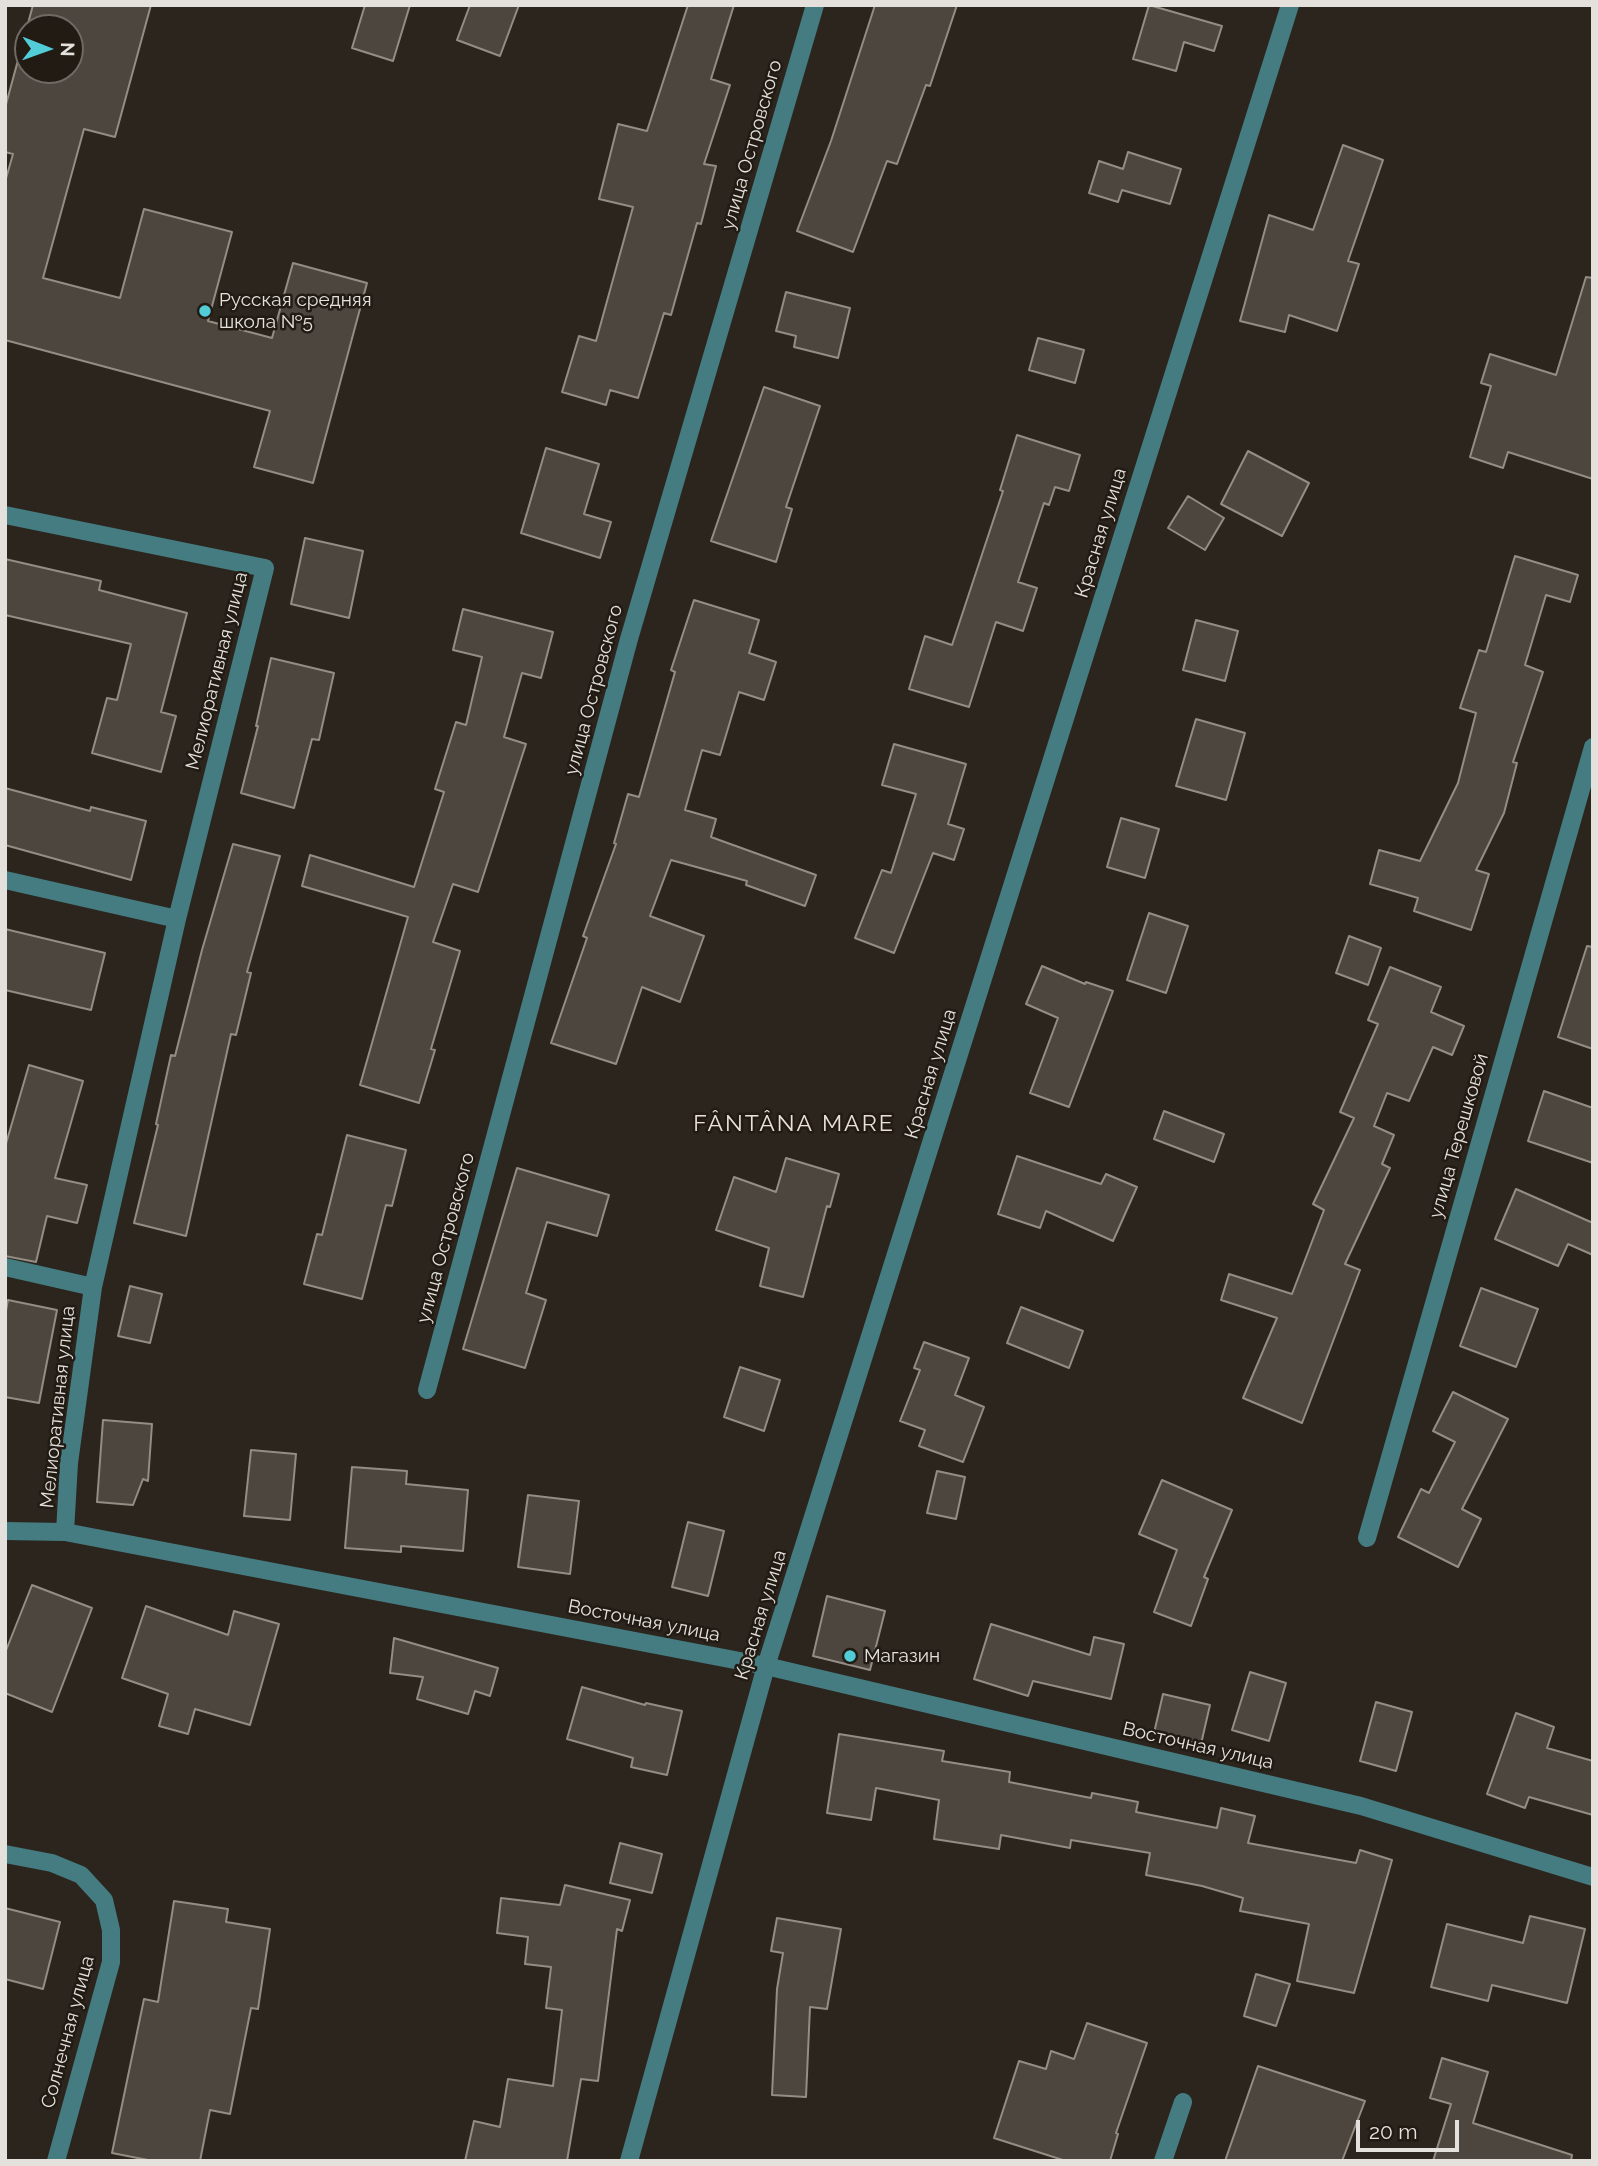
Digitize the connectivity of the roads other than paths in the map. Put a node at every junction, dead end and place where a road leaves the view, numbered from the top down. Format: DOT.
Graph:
graph roads {
  1 [pos="815,5"];
  2 [pos="1290,5"];
  3 [pos="5,515"];
  4 [pos="1593,747"];
  5 [pos="5,880"];
  6 [pos="177,919"];
  7 [pos="5,1267"];
  8 [pos="93,1287"];
  9 [pos="427,1390"];
  10 [pos="5,1531"];
  11 [pos="65,1532"];
  12 [pos="1367,1538"];
  13 [pos="766,1666"];
  14 [pos="5,1854"];
  15 [pos="1593,1877"];
  16 [pos="1183,2102"];
  17 [pos="56,2161"];
  18 [pos="629,2161"];
  19 [pos="1163,2161"];
  1 -- 9 [label="street, улица Островского"];
  2 -- 13 [label="street, Красная улица"];
  3 -- 6 [label="street, Мелиоративная улица"];
  4 -- 12 [label="street, улица Терешковой"];
  5 -- 6 [label="street"];
  6 -- 8 [label="street, Мелиоративная улица"];
  7 -- 8 [label="street, Мелиоративная улица"];
  8 -- 11 [label="street, Мелиоративная улица"];
  10 -- 11 [label="street, Восточная улица"];
  11 -- 13 [label="street, Восточная улица"];
  13 -- 15 [label="street, Восточная улица"];
  13 -- 18 [label="street, Красная улица"];
  14 -- 17 [label="street, Солнечная улица"];
  16 -- 19 [label="street"];
}
